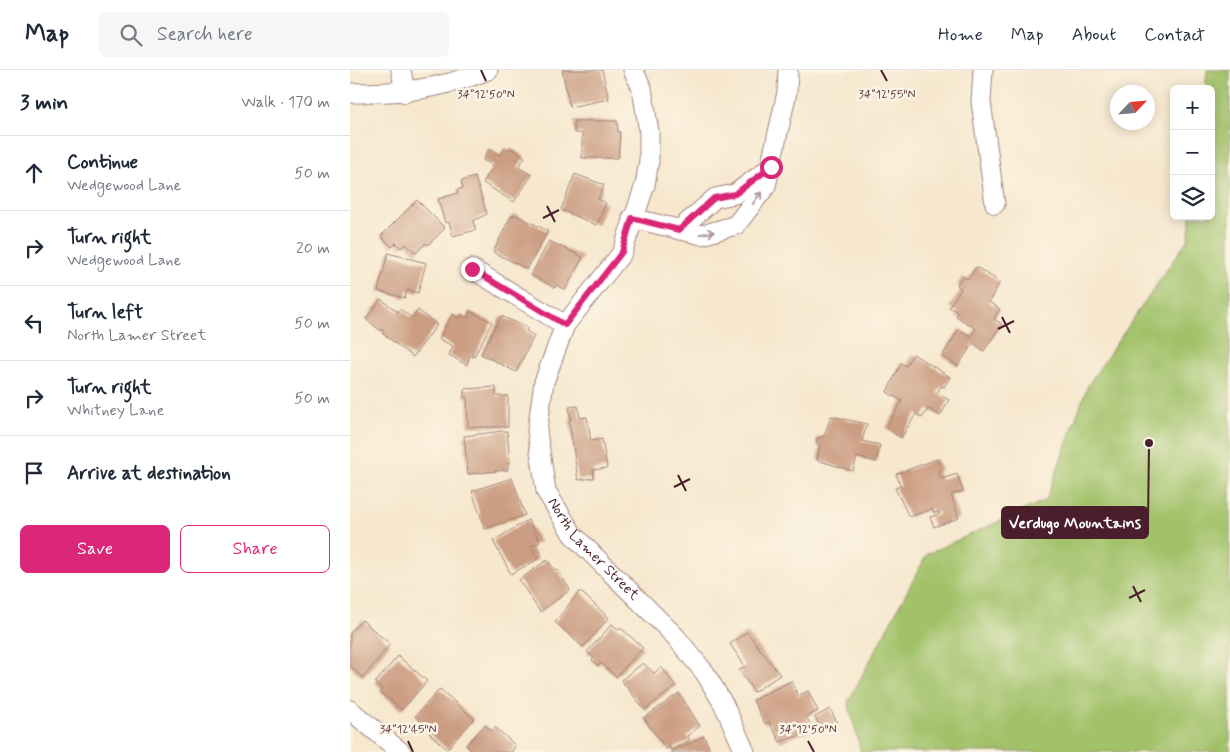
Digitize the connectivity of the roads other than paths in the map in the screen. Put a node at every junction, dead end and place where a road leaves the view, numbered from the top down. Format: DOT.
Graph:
graph roads {
  1 [pos="402,70"];
  2 [pos="488,70"];
  3 [pos="634,70"];
  4 [pos="788,70"];
  5 [pos="983,70"];
  6 [pos="405,92"];
  7 [pos="350,93"];
  8 [pos="771,167"];
  9 [pos="996,204"];
  10 [pos="632,218"];
  11 [pos="679,230"];
  12 [pos="472,269"];
  13 [pos="565,325"];
  14 [pos="350,710"];
  15 [pos="401,752"];
  16 [pos="745,752"];
  1 -- 6 [label="street"];
  2 -- 6 [label="street"];
  3 -- 10 [label="street, North Lamer Street"];
  4 -- 8 [label="street"];
  5 -- 9 [label="street"];
  6 -- 7 [label="street"];
  8 -- 11 [label="street"];
  11 -- 8 [label="street, one-way"];
  10 -- 11 [label="street"];
  10 -- 13 [label="street, North Lamer Street"];
  12 -- 13 [label="street"];
  13 -- 16 [label="street, North Lamer Street"];
  14 -- 15 [label="street"];
}
